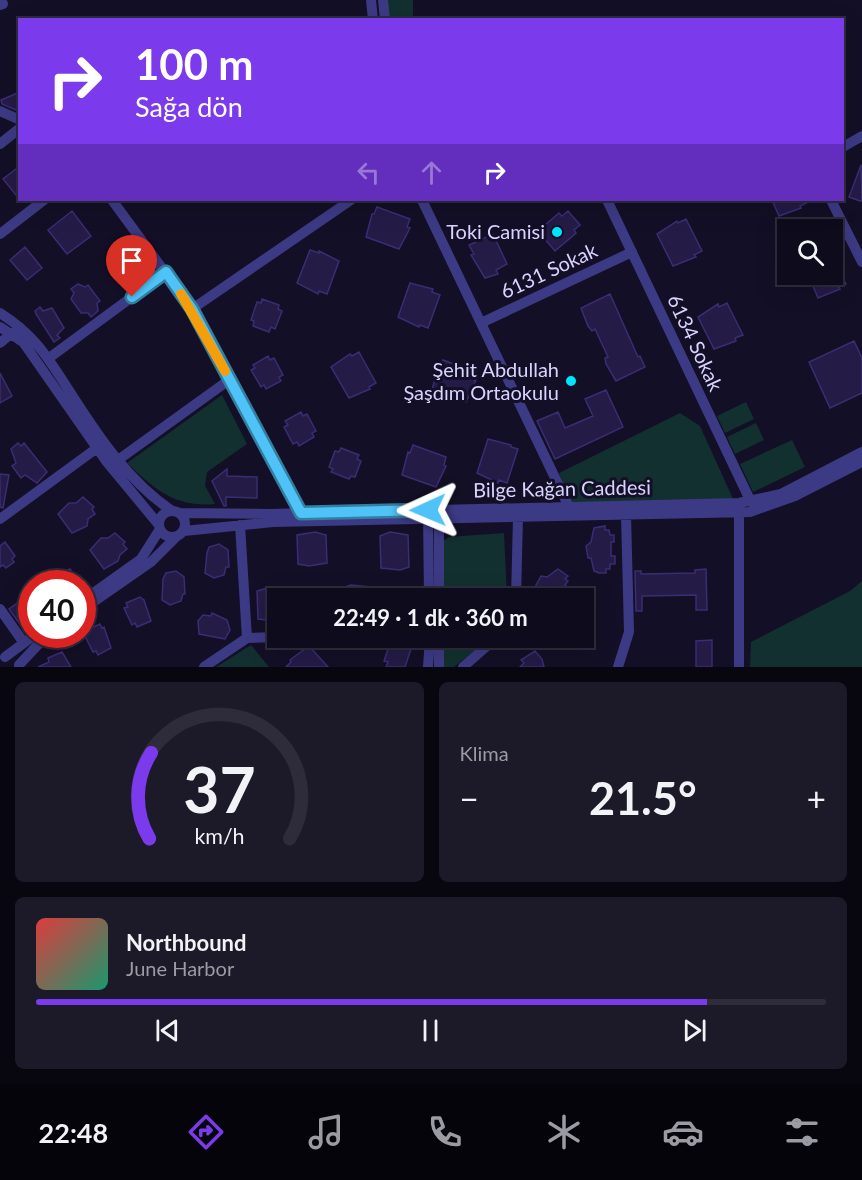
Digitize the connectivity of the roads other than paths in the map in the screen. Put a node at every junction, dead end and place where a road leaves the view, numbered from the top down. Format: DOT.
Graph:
graph roads {
  1 [pos="1,0"];
  2 [pos="371,0"];
  3 [pos="383,0"];
  4 [pos="0,5"];
  5 [pos="373,18"];
  6 [pos="385,18"];
  7 [pos="0,111"];
  8 [pos="18,119"];
  9 [pos="18,130"];
  10 [pos="862,136"];
  11 [pos="0,144"];
  12 [pos="844,146"];
  13 [pos="43,201"];
  14 [pos="113,201"];
  15 [pos="350,201"];
  16 [pos="422,201"];
  17 [pos="607,201"];
  18 [pos="832,201"];
  19 [pos="0,234"];
  20 [pos="632,252"];
  21 [pos="862,262"];
  22 [pos="166,272"];
  23 [pos="192,309"];
  24 [pos="0,313"];
  25 [pos="481,323"];
  26 [pos="0,327"];
  27 [pos="12,333"];
  28 [pos="0,343"];
  29 [pos="49,358"];
  30 [pos="229,380"];
  31 [pos="97,448"];
  32 [pos="862,452"];
  33 [pos="118,460"];
  34 [pos="862,462"];
  35 [pos="750,502"];
  36 [pos="569,507"];
  37 [pos="176,512"];
  38 [pos="739,512"];
  39 [pos="301,513"];
  40 [pos="434,514"];
  41 [pos="626,514"];
  42 [pos="518,517"];
  43 [pos="0,519"];
  44 [pos="240,525"];
  45 [pos="160,527"];
  46 [pos="181,534"];
  47 [pos="430,588"];
  48 [pos="438,588"];
  49 [pos="516,588"];
  50 [pos="96,591"];
  51 [pos="96,600"];
  52 [pos="0,609"];
  53 [pos="18,634"];
  54 [pos="267,637"];
  55 [pos="247,638"];
  56 [pos="18,647"];
  57 [pos="35,648"];
  58 [pos="429,648"];
  59 [pos="439,648"];
  60 [pos="485,648"];
  61 [pos="2,659"];
  62 [pos="19,666"];
  63 [pos="204,667"];
  64 [pos="428,667"];
  65 [pos="439,667"];
  66 [pos="463,667"];
  67 [pos="618,667"];
  68 [pos="739,667"];
  1 -- 4 [label="street"];
  2 -- 5 [label="street"];
  3 -- 6 [label="street"];
  7 -- 8 [label="street"];
  9 -- 11 [label="street"];
  10 -- 12 [label="street"];
  13 -- 19 [label="street"];
  14 -- 22 [label="street"];
  15 -- 23 [label="street"];
  16 -- 25 [label="street"];
  17 -- 20 [label="street, 6134 Sokak"];
  18 -- 21 [label="street"];
  20 -- 25 [label="street, 6131 Sokak"];
  20 -- 35 [label="street, 6134 Sokak"];
  22 -- 23 [label="street"];
  22 -- 29 [label="street"];
  23 -- 30 [label="street"];
  24 -- 29 [label="street"];
  25 -- 36 [label="street"];
  26 -- 27 [label="street"];
  27 -- 28 [label="street"];
  27 -- 31 [label="street"];
  29 -- 33 [label="street"];
  30 -- 33 [label="street"];
  30 -- 39 [label="street"];
  31 -- 43 [label="street"];
  31 -- 45 [label="street"];
  32 -- 35 [label="street, Bilge Kağan Caddesi"];
  33 -- 37 [label="street"];
  34 -- 38 [label="street, Bilge Kağan Caddesi"];
  35 -- 36 [label="street, Bilge Kağan Caddesi"];
  36 -- 40 [label="street, Bilge Kağan Caddesi"];
  37 -- 39 [label="street, Bilge Kağan Caddesi"];
  37 -- 45 [label="street"];
  37 -- 46 [label="street"];
  38 -- 41 [label="street, Bilge Kağan Caddesi"];
  38 -- 68 [label="street"];
  39 -- 40 [label="street, Bilge Kağan Caddesi"];
  40 -- 42 [label="street, Bilge Kağan Caddesi"];
  40 -- 44 [label="street, Bilge Kağan Caddesi"];
  40 -- 47 [label="street"];
  40 -- 48 [label="street"];
  41 -- 42 [label="street, Bilge Kağan Caddesi"];
  41 -- 67 [label="street"];
  42 -- 49 [label="street"];
  44 -- 46 [label="street, Bilge Kağan Caddesi"];
  44 -- 55 [label="street"];
  45 -- 46 [label="street"];
  45 -- 50 [label="street"];
  46 -- 51 [label="street"];
  52 -- 53 [label="street"];
  54 -- 55 [label="street"];
  55 -- 63 [label="street"];
  56 -- 61 [label="street"];
  57 -- 62 [label="street"];
  58 -- 64 [label="street"];
  59 -- 65 [label="street"];
  60 -- 66 [label="street"];
  61 -- 62 [label="street"];
}
